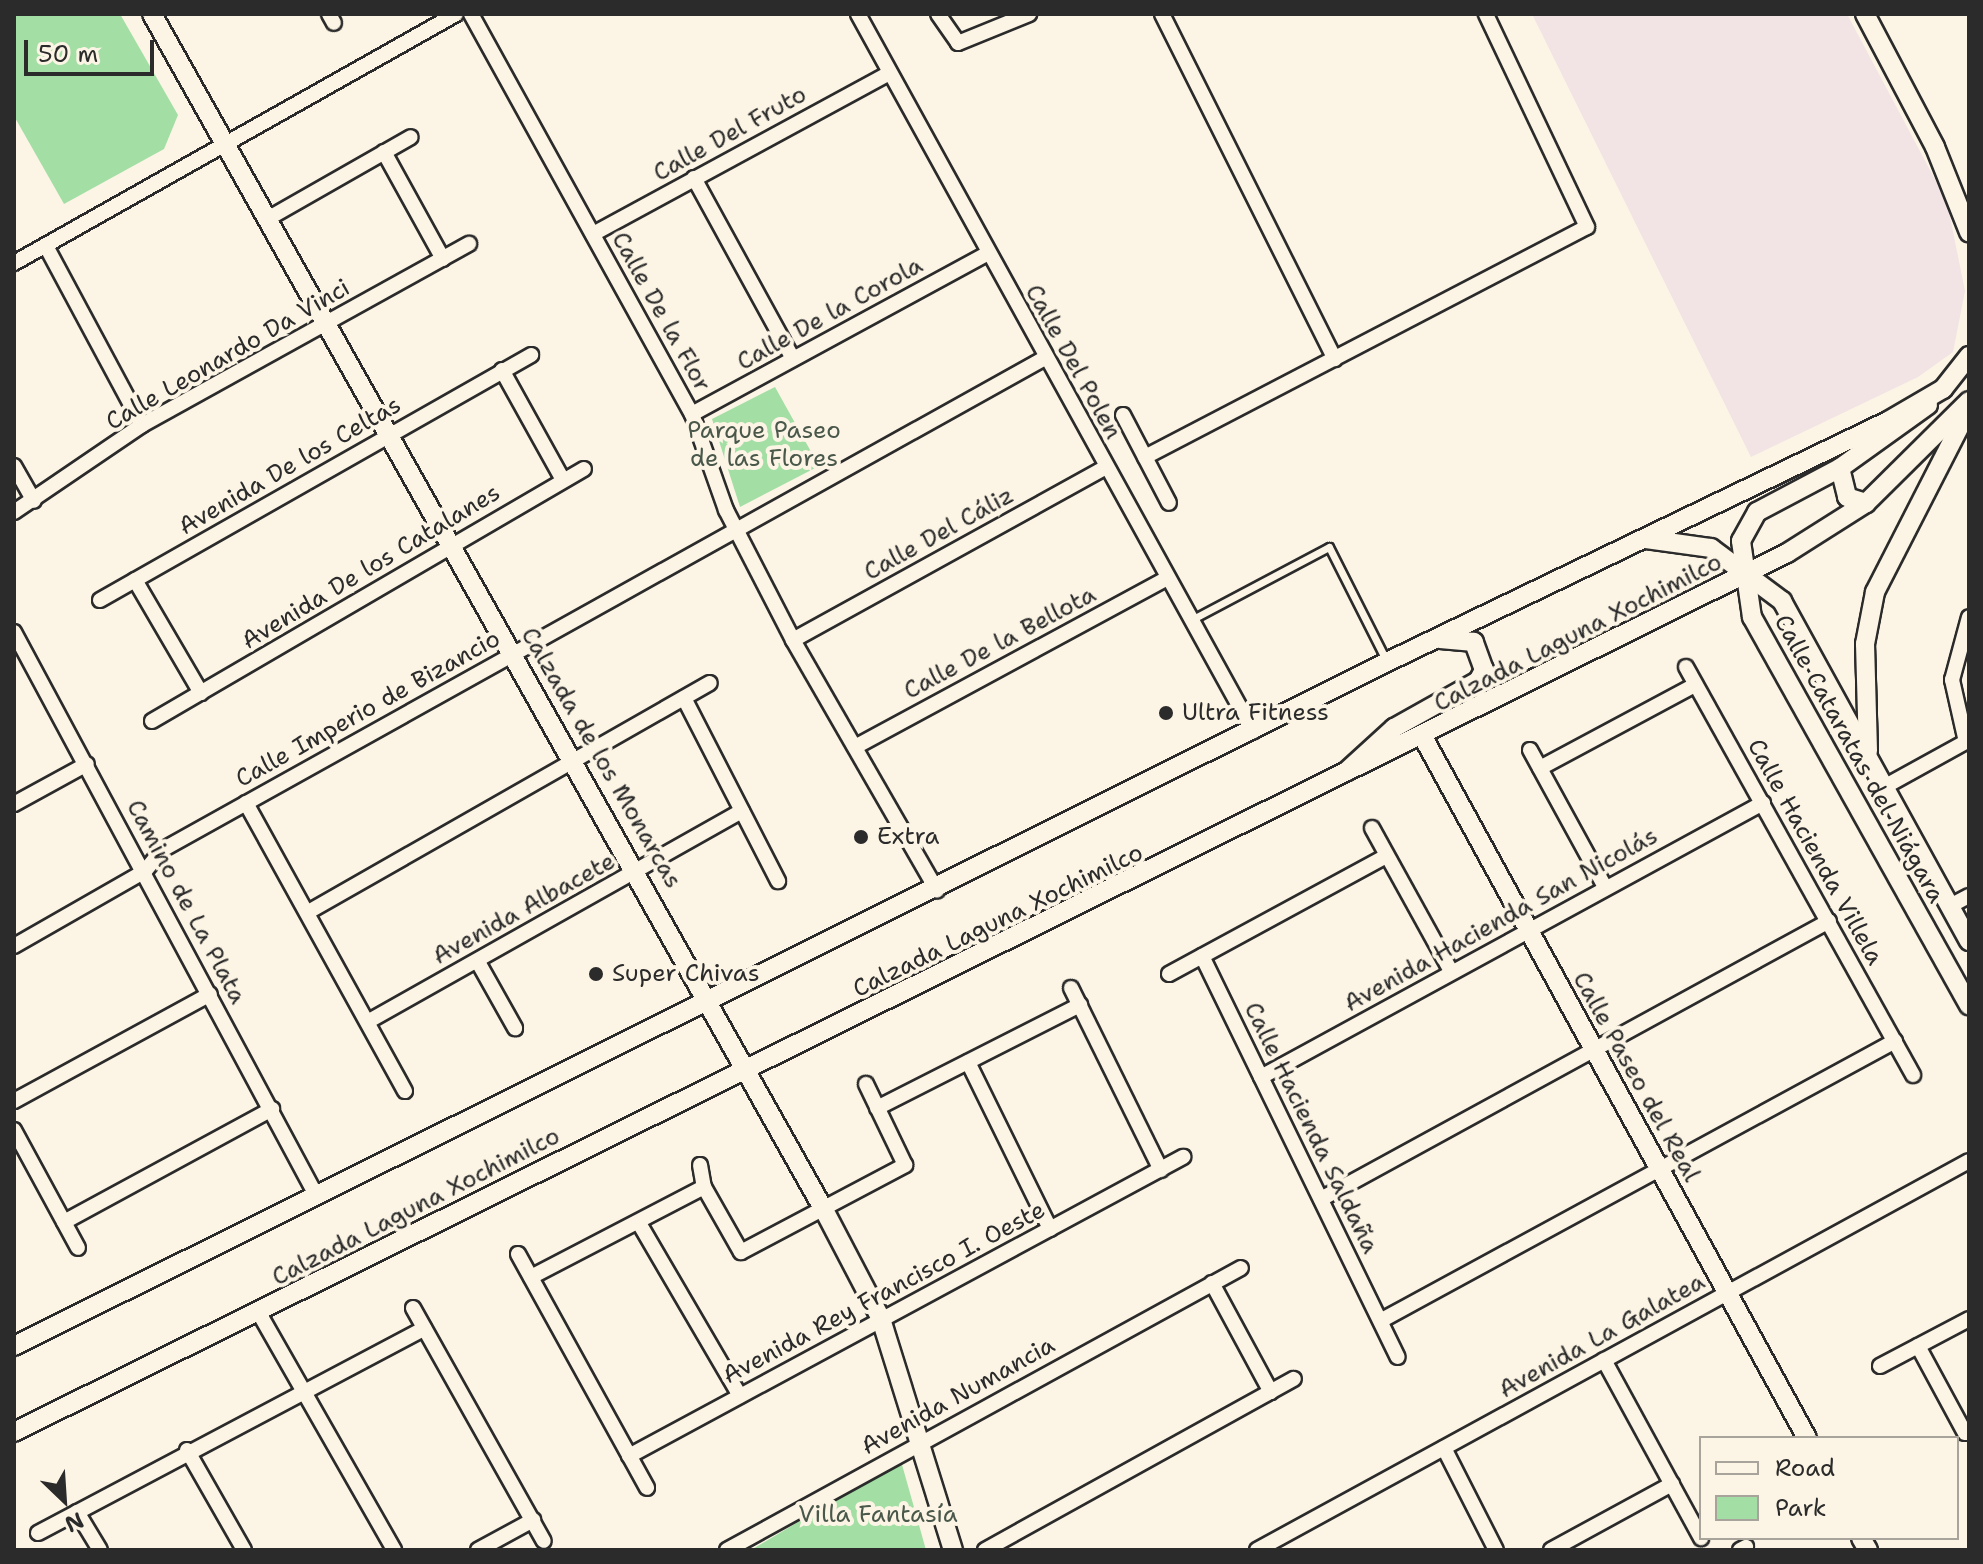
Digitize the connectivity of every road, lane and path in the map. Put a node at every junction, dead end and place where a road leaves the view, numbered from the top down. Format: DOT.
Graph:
graph roads {
  1 [pos="152,14"];
  2 [pos="456,14"];
  3 [pos="471,14"];
  4 [pos="858,14"];
  5 [pos="938,14"];
  6 [pos="1029,14"];
  7 [pos="1162,14"];
  8 [pos="1486,14"];
  9 [pos="1865,14"];
  10 [pos="889,73"];
  11 [pos="411,137"];
  12 [pos="228,145"];
  13 [pos="384,152"];
  14 [pos="694,178"];
  15 [pos="269,218"];
  16 [pos="1969,232"];
  17 [pos="593,234"];
  18 [pos="469,244"];
  19 [pos="46,246"];
  20 [pos="988,253"];
  21 [pos="443,259"];
  22 [pos="14,263"];
  23 [pos="329,322"];
  24 [pos="531,355"];
  25 [pos="1969,356"];
  26 [pos="1045,358"];
  27 [pos="793,359"];
  28 [pos="1335,359"];
  29 [pos="502,370"];
  30 [pos="1943,389"];
  31 [pos="1969,401"];
  32 [pos="1969,408"];
  33 [pos="692,414"];
  34 [pos="1123,415"];
  35 [pos="142,425"];
  36 [pos="392,434"];
  37 [pos="1145,457"];
  38 [pos="14,466"];
  39 [pos="1106,467"];
  40 [pos="1840,468"];
  41 [pos="584,469"];
  42 [pos="563,480"];
  43 [pos="34,501"];
  44 [pos="1169,503"];
  45 [pos="1866,503"];
  46 [pos="14,512"];
  47 [pos="735,529"];
  48 [pos="1639,539"];
  49 [pos="452,542"];
  50 [pos="1746,574"];
  51 [pos="1167,578"];
  52 [pos="135,580"];
  53 [pos="100,600"];
  54 [pos="1969,617"];
  55 [pos="1191,620"];
  56 [pos="14,632"];
  57 [pos="793,640"];
  58 [pos="1433,640"];
  59 [pos="512,653"];
  60 [pos="20,656"];
  61 [pos="1387,662"];
  62 [pos="1686,667"];
  63 [pos="710,683"];
  64 [pos="1695,685"];
  65 [pos="201,693"];
  66 [pos="684,698"];
  67 [pos="152,721"];
  68 [pos="1253,731"];
  69 [pos="1424,739"];
  70 [pos="1968,741"];
  71 [pos="855,747"];
  72 [pos="1530,750"];
  73 [pos="1868,757"];
  74 [pos="574,759"];
  75 [pos="87,764"];
  76 [pos="1540,768"];
  77 [pos="1340,779"];
  78 [pos="1884,787"];
  79 [pos="246,803"];
  80 [pos="1763,803"];
  81 [pos="14,804"];
  82 [pos="742,811"];
  83 [pos="1372,828"];
  84 [pos="1386,856"];
  85 [pos="145,871"];
  86 [pos="637,871"];
  87 [pos="778,881"];
  88 [pos="1605,887"];
  89 [pos="937,890"];
  90 [pos="1969,896"];
  91 [pos="1950,906"];
  92 [pos="310,911"];
  93 [pos="1829,921"];
  94 [pos="1528,930"];
  95 [pos="1969,941"];
  96 [pos="14,946"];
  97 [pos="1202,956"];
  98 [pos="478,962"];
  99 [pos="1451,971"];
  100 [pos="1169,974"];
  101 [pos="1071,988"];
  102 [pos="210,994"];
  103 [pos="711,1001"];
  104 [pos="1080,1005"];
  105 [pos="1969,1006"];
  106 [pos="369,1021"];
  107 [pos="515,1028"];
  108 [pos="1895,1041"];
  109 [pos="1593,1050"];
  110 [pos="968,1062"];
  111 [pos="747,1070"];
  112 [pos="1913,1075"];
  113 [pos="1261,1077"];
  114 [pos="866,1084"];
  115 [pos="405,1091"];
  116 [pos="14,1101"];
  117 [pos="877,1108"];
  118 [pos="272,1109"];
  119 [pos="14,1130"];
  120 [pos="1183,1157"];
  121 [pos="1969,1161"];
  122 [pos="700,1165"];
  123 [pos="1658,1168"];
  124 [pos="1161,1170"];
  125 [pos="704,1187"];
  126 [pos="316,1195"];
  127 [pos="1321,1199"];
  128 [pos="823,1208"];
  129 [pos="64,1222"];
  130 [pos="639,1223"];
  131 [pos="1050,1229"];
  132 [pos="78,1248"];
  133 [pos="518,1254"];
  134 [pos="1241,1268"];
  135 [pos="531,1277"];
  136 [pos="1212,1283"];
  137 [pos="1728,1293"];
  138 [pos="413,1308"];
  139 [pos="259,1313"];
  140 [pos="881,1319"];
  141 [pos="1969,1319"];
  142 [pos="1382,1320"];
  143 [pos="424,1329"];
  144 [pos="14,1346"];
  145 [pos="1918,1346"];
  146 [pos="1398,1357"];
  147 [pos="1604,1360"];
  148 [pos="1880,1366"];
  149 [pos="1294,1379"];
  150 [pos="302,1390"];
  151 [pos="1271,1392"];
  152 [pos="740,1396"];
  153 [pos="14,1432"];
  154 [pos="1964,1434"];
  155 [pos="1806,1436"];
  156 [pos="915,1444"];
  157 [pos="1444,1448"];
  158 [pos="187,1450"];
  159 [pos="629,1456"];
  160 [pos="1672,1484"];
  161 [pos="647,1488"];
  162 [pos="77,1512"];
  163 [pos="533,1520"];
  164 [pos="38,1533"];
  165 [pos="1699,1534"];
  166 [pos="544,1541"];
  167 [pos="100,1550"];
  168 [pos="244,1550"];
  169 [pos="394,1550"];
  170 [pos="478,1550"];
  171 [pos="727,1550"];
  172 [pos="953,1550"];
  173 [pos="985,1550"];
  174 [pos="1257,1550"];
  175 [pos="1496,1550"];
  176 [pos="1551,1550"];
  1 -- 12 [label="main road, Calzada de los Monarcas"];
  2 -- 12 [label="street"];
  3 -- 17 [label="street, Calle De la Flor"];
  4 -- 10 [label="street, Calle Del Polen"];
  5 -- 6 [label="street"];
  7 -- 28 [label="street"];
  8 -- 28 [label="street"];
  9 -- 16 [label="main road"];
  10 -- 14 [label="street, Calle Del Fruto"];
  10 -- 20 [label="street, Calle Del Polen"];
  11 -- 13 [label="street"];
  12 -- 15 [label="main road, Calzada de los Monarcas"];
  12 -- 19 [label="street"];
  13 -- 15 [label="street"];
  13 -- 21 [label="street"];
  14 -- 17 [label="street, Calle Del Fruto"];
  14 -- 27 [label="street"];
  15 -- 23 [label="main road, Calzada de los Monarcas"];
  17 -- 33 [label="street, Calle De la Flor"];
  18 -- 21 [label="street, Calle Leonardo Da Vinci"];
  19 -- 22 [label="street"];
  19 -- 35 [label="street"];
  20 -- 26 [label="street, Calle Del Polen"];
  20 -- 27 [label="street, Calle De la Corola"];
  21 -- 23 [label="street, Calle Leonardo Da Vinci"];
  23 -- 35 [label="street, Calle Leonardo Da Vinci"];
  23 -- 36 [label="main road, Calzada de los Monarcas"];
  24 -- 29 [label="street, Avenida De los Celtas"];
  25 -- 30 [label="main road"];
  26 -- 39 [label="street, Calle Del Polen"];
  26 -- 47 [label="street, Calle Imperio de Bizancio"];
  27 -- 33 [label="street, Calle De la Corola"];
  28 -- 37 [label="street"];
  29 -- 36 [label="street, Avenida De los Celtas"];
  29 -- 42 [label="street"];
  30 -- 40 [label="main road"];
  30 -- 48 [label="main road"];
  31 -- 45 [label="main road, Calzada Laguna Xochimilco"];
  32 -- 73 [label="main road"];
  33 -- 47 [label="street, Calle De la Flor"];
  34 -- 37 [label="street"];
  35 -- 43 [label="street, Calle Leonardo Da Vinci"];
  36 -- 49 [label="main road, Calzada de los Monarcas"];
  36 -- 52 [label="street, Avenida De los Celtas"];
  37 -- 44 [label="street"];
  38 -- 43 [label="street"];
  39 -- 51 [label="street, Calle Del Polen"];
  39 -- 57 [label="street, Calle Del Cáliz"];
  40 -- 45 [label="main road"];
  40 -- 50 [label="main road"];
  41 -- 42 [label="street, Avenida De los Catalanes"];
  42 -- 49 [label="street, Avenida De los Catalanes"];
  43 -- 46 [label="street, Calle Leonardo Da Vinci"];
  45 -- 50 [label="main road, Calzada Laguna Xochimilco"];
  47 -- 57 [label="street, Calle De la Flor"];
  47 -- 59 [label="street, Calle Imperio de Bizancio"];
  48 -- 50 [label="main road"];
  48 -- 58 [label="main road"];
  49 -- 59 [label="main road, Calzada de los Monarcas"];
  49 -- 65 [label="street, Avenida De los Catalanes"];
  50 -- 69 [label="main road, Calzada Laguna Xochimilco"];
  50 -- 73 [label="main road, Calle Cataratas del Niágara"];
  50 -- 105 [label="main road, Calle Cataratas del Niágara"];
  51 -- 55 [label="street, Calle Del Polen"];
  51 -- 71 [label="street, Calle De la Bellota"];
  52 -- 53 [label="street, Avenida De los Celtas"];
  52 -- 65 [label="street"];
  54 -- 70 [label="street"];
  55 -- 61 [label="lane"];
  55 -- 68 [label="street, Calle Del Polen"];
  56 -- 60 [label="street, Camino de La Plata"];
  57 -- 71 [label="street, Calle De la Flor"];
  58 -- 61 [label="main road"];
  58 -- 77 [label="main road"];
  59 -- 74 [label="main road, Calzada de los Monarcas"];
  59 -- 79 [label="street, Calle Imperio de Bizancio"];
  60 -- 75 [label="street, Camino de La Plata"];
  61 -- 68 [label="main road"];
  62 -- 64 [label="street, Calle Hacienda Villela"];
  63 -- 66 [label="street"];
  64 -- 76 [label="street"];
  64 -- 80 [label="street, Calle Hacienda Villela"];
  65 -- 67 [label="street, Avenida De los Catalanes"];
  66 -- 74 [label="street"];
  66 -- 82 [label="street"];
  68 -- 89 [label="main road"];
  69 -- 77 [label="main road, Calzada Laguna Xochimilco"];
  69 -- 94 [label="main road, Calle Paseo del Real"];
  70 -- 78 [label="street"];
  71 -- 89 [label="street, Calle De la Flor"];
  72 -- 76 [label="street"];
  73 -- 78 [label="main road, Calle Cataratas del Niágara"];
  74 -- 86 [label="main road, Calzada de los Monarcas"];
  74 -- 92 [label="street"];
  75 -- 81 [label="street"];
  75 -- 85 [label="street, Camino de La Plata"];
  76 -- 88 [label="street"];
  77 -- 111 [label="main road, Calzada Laguna Xochimilco"];
  78 -- 91 [label="main road, Calle Cataratas del Niágara"];
  79 -- 85 [label="street, Calle Imperio de Bizancio"];
  79 -- 92 [label="street"];
  80 -- 88 [label="street, Avenida Hacienda San Nicolás"];
  80 -- 93 [label="street, Calle Hacienda Villela"];
  82 -- 86 [label="street, Avenida Albacete"];
  82 -- 87 [label="street"];
  83 -- 84 [label="street"];
  84 -- 97 [label="street"];
  84 -- 99 [label="street"];
  85 -- 96 [label="street, Calle Imperio de Bizancio"];
  85 -- 102 [label="street, Camino de La Plata"];
  86 -- 98 [label="street, Avenida Albacete"];
  86 -- 103 [label="main road, Calzada de los Monarcas"];
  88 -- 94 [label="street, Avenida Hacienda San Nicolás"];
  89 -- 103 [label="main road"];
  90 -- 91 [label="street"];
  91 -- 95 [label="main road, Calle Cataratas del Niágara"];
  92 -- 106 [label="street"];
  93 -- 108 [label="street, Calle Hacienda Villela"];
  93 -- 109 [label="street"];
  94 -- 99 [label="street, Avenida Hacienda San Nicolás"];
  94 -- 109 [label="main road, Calle Paseo del Real"];
  97 -- 100 [label="street"];
  97 -- 113 [label="street, Calle Hacienda Saldaña"];
  98 -- 106 [label="street, Avenida Albacete"];
  98 -- 107 [label="street"];
  99 -- 113 [label="street, Avenida Hacienda San Nicolás"];
  101 -- 104 [label="street"];
  102 -- 116 [label="street"];
  102 -- 118 [label="street, Camino de La Plata"];
  103 -- 111 [label="main road, Calzada de los Monarcas"];
  103 -- 126 [label="main road"];
  104 -- 110 [label="street"];
  104 -- 124 [label="street"];
  106 -- 115 [label="street"];
  108 -- 112 [label="street, Calle Hacienda Villela"];
  108 -- 123 [label="street"];
  109 -- 123 [label="main road, Calle Paseo del Real"];
  109 -- 127 [label="street"];
  110 -- 117 [label="street"];
  110 -- 131 [label="street"];
  111 -- 128 [label="main road, Calzada de los Monarcas"];
  111 -- 139 [label="main road, Calzada Laguna Xochimilco"];
  113 -- 127 [label="street, Calle Hacienda Saldaña"];
  114 -- 117 [label="street"];
  117 -- 128 [label="street"];
  118 -- 126 [label="street, Camino de La Plata"];
  118 -- 129 [label="street"];
  119 -- 129 [label="street"];
  120 -- 124 [label="street, Avenida Rey Francisco I. Oeste"];
  121 -- 137 [label="street, Avenida La Galatea"];
  122 -- 125 [label="street"];
  123 -- 137 [label="main road, Calle Paseo del Real"];
  123 -- 142 [label="street"];
  124 -- 131 [label="street, Avenida Rey Francisco I. Oeste"];
  125 -- 128 [label="street"];
  125 -- 130 [label="street"];
  126 -- 144 [label="main road"];
  127 -- 142 [label="street, Calle Hacienda Saldaña"];
  128 -- 140 [label="main road, Calzada de los Monarcas"];
  129 -- 132 [label="street"];
  130 -- 135 [label="street"];
  130 -- 152 [label="street"];
  131 -- 140 [label="street, Avenida Rey Francisco I. Oeste"];
  133 -- 135 [label="street"];
  134 -- 136 [label="street, Avenida Numancia"];
  135 -- 159 [label="street"];
  136 -- 151 [label="street"];
  136 -- 156 [label="street, Avenida Numancia"];
  137 -- 147 [label="street, Avenida La Galatea"];
  137 -- 155 [label="main road, Calle Paseo del Real"];
  138 -- 143 [label="street"];
  139 -- 150 [label="street"];
  139 -- 153 [label="main road, Calzada Laguna Xochimilco"];
  140 -- 152 [label="street, Avenida Rey Francisco I. Oeste"];
  140 -- 156 [label="main road, Calzada de los Monarcas"];
  141 -- 145 [label="street"];
  142 -- 146 [label="street, Calle Hacienda Saldaña"];
  143 -- 150 [label="street"];
  143 -- 163 [label="street"];
  145 -- 148 [label="street"];
  145 -- 154 [label="street"];
  147 -- 157 [label="street, Avenida La Galatea"];
  147 -- 160 [label="street"];
  149 -- 151 [label="street"];
  150 -- 158 [label="street"];
  150 -- 169 [label="street"];
  151 -- 173 [label="street"];
  152 -- 159 [label="street, Avenida Rey Francisco I. Oeste"];
  156 -- 171 [label="street, Avenida Numancia"];
  156 -- 172 [label="main road, Calzada de los Monarcas"];
  157 -- 174 [label="street, Avenida La Galatea"];
  157 -- 175 [label="street"];
  158 -- 162 [label="street"];
  158 -- 168 [label="street"];
  159 -- 161 [label="street"];
  160 -- 165 [label="street"];
  160 -- 176 [label="street"];
  162 -- 164 [label="street"];
  162 -- 167 [label="street"];
  163 -- 166 [label="street"];
  163 -- 170 [label="street"];
}
